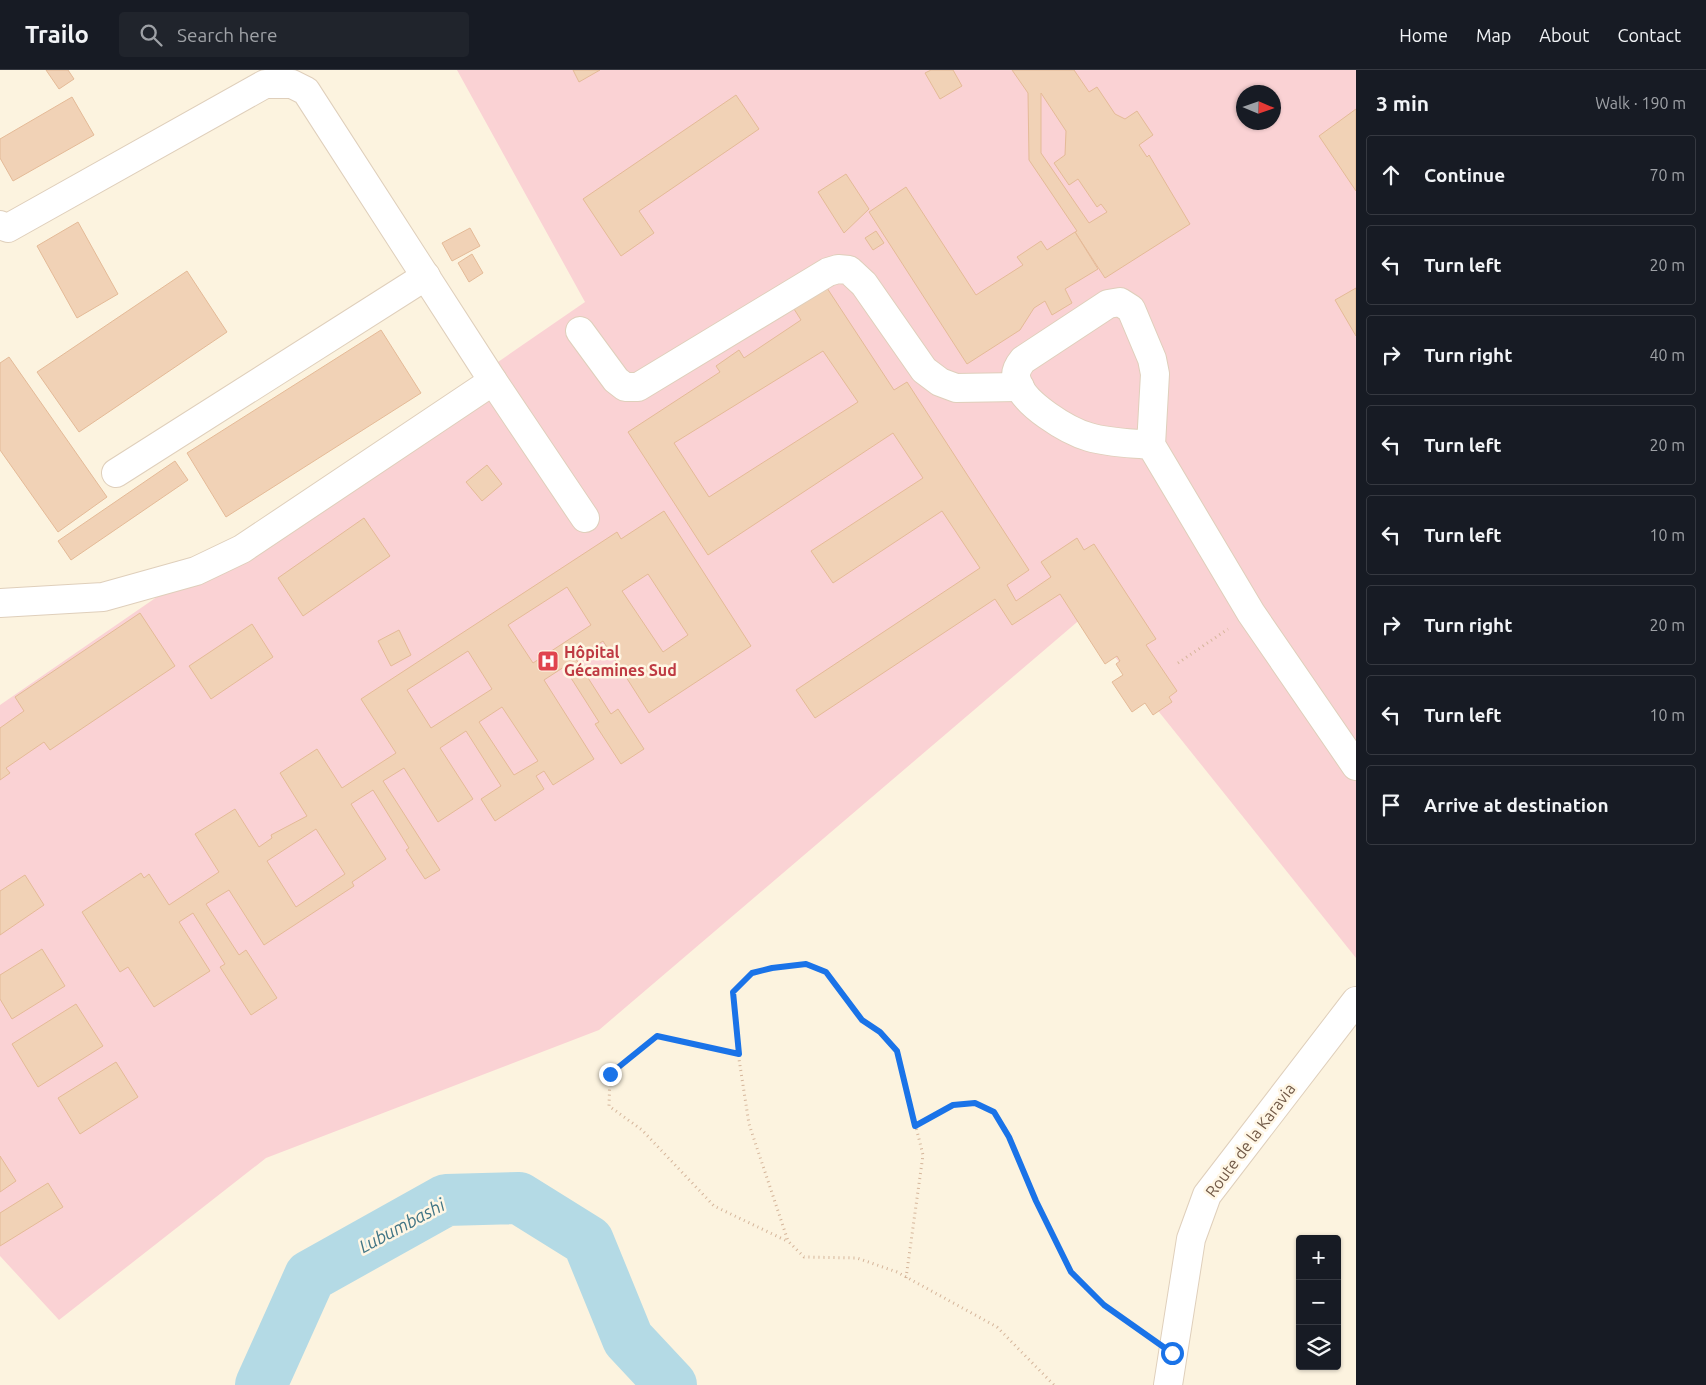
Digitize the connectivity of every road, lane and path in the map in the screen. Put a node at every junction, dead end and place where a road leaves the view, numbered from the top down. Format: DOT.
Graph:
graph roads {
  1 [pos="0,225"];
  2 [pos="426,276"];
  3 [pos="580,331"];
  4 [pos="493,381"];
  5 [pos="1020,387"];
  6 [pos="1151,445"];
  7 [pos="116,473"];
  8 [pos="585,518"];
  9 [pos="0,603"];
  10 [pos="1251,613"];
  11 [pos="1178,663"];
  12 [pos="1356,766"];
  13 [pos="1356,1001"];
  14 [pos="739,1054"];
  15 [pos="915,1126"];
  16 [pos="788,1241"];
  17 [pos="906,1278"];
  18 [pos="1172,1353"];
  19 [pos="1054,1385"];
  20 [pos="1168,1385"];
  1 -- 2 [label="street"];
  2 -- 4 [label="street"];
  2 -- 7 [label="street"];
  3 -- 5 [label="street"];
  4 -- 8 [label="street"];
  4 -- 9 [label="street"];
  5 -- 6 [label="street"];
  5 -- 6 [label="street"];
  6 -- 10 [label="street"];
  10 -- 11 [label="path"];
  10 -- 12 [label="street"];
  13 -- 18 [label="street, Route de la Karavia"];
  14 -- 15 [label="path"];
  14 -- 16 [label="path"];
  14 -- 16 [label="path"];
  15 -- 17 [label="path"];
  15 -- 18 [label="path"];
  16 -- 17 [label="path"];
  17 -- 19 [label="path"];
  18 -- 20 [label="street, Route de la Karavia"];
}
